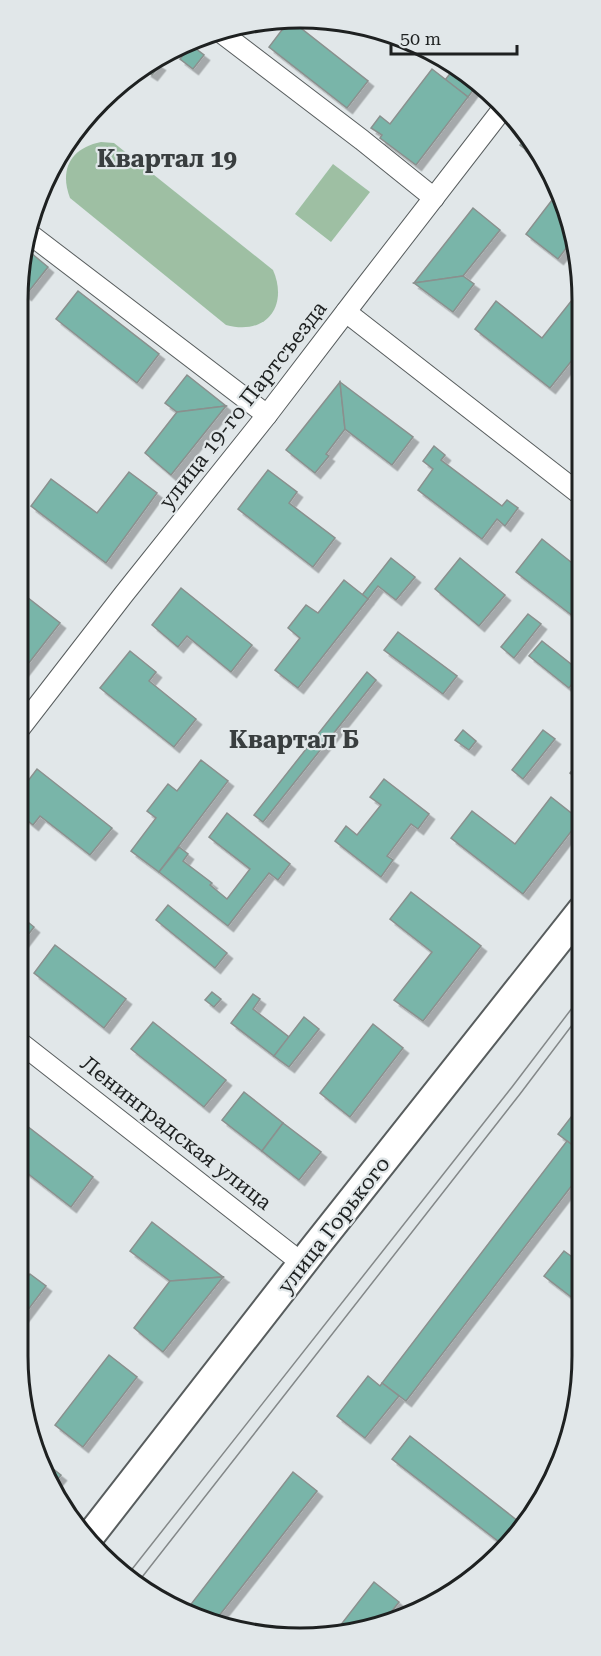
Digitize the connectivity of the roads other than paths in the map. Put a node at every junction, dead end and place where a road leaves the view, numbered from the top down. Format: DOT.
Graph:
graph roads {
  1 [pos="229,38"];
  2 [pos="499,114"];
  3 [pos="434,198"];
  4 [pos="36,239"];
  5 [pos="346,312"];
  6 [pos="267,415"];
  7 [pos="572,488"];
  8 [pos="28,718"];
  9 [pos="572,923"];
  10 [pos="28,1049"];
  11 [pos="303,1264"];
  12 [pos="93,1532"];
  1 -- 3 [label="street"];
  2 -- 3 [label="street, улица 19-го Партсъезда"];
  3 -- 5 [label="street, улица 19-го Партсъезда"];
  4 -- 6 [label="street"];
  5 -- 6 [label="street, улица 19-го Партсъезда"];
  5 -- 7 [label="street"];
  6 -- 8 [label="street, улица 19-го Партсъезда"];
  9 -- 11 [label="street, улица Горького"];
  10 -- 11 [label="street, Ленинградская улица"];
  11 -- 12 [label="street, улица Горького"];
}
